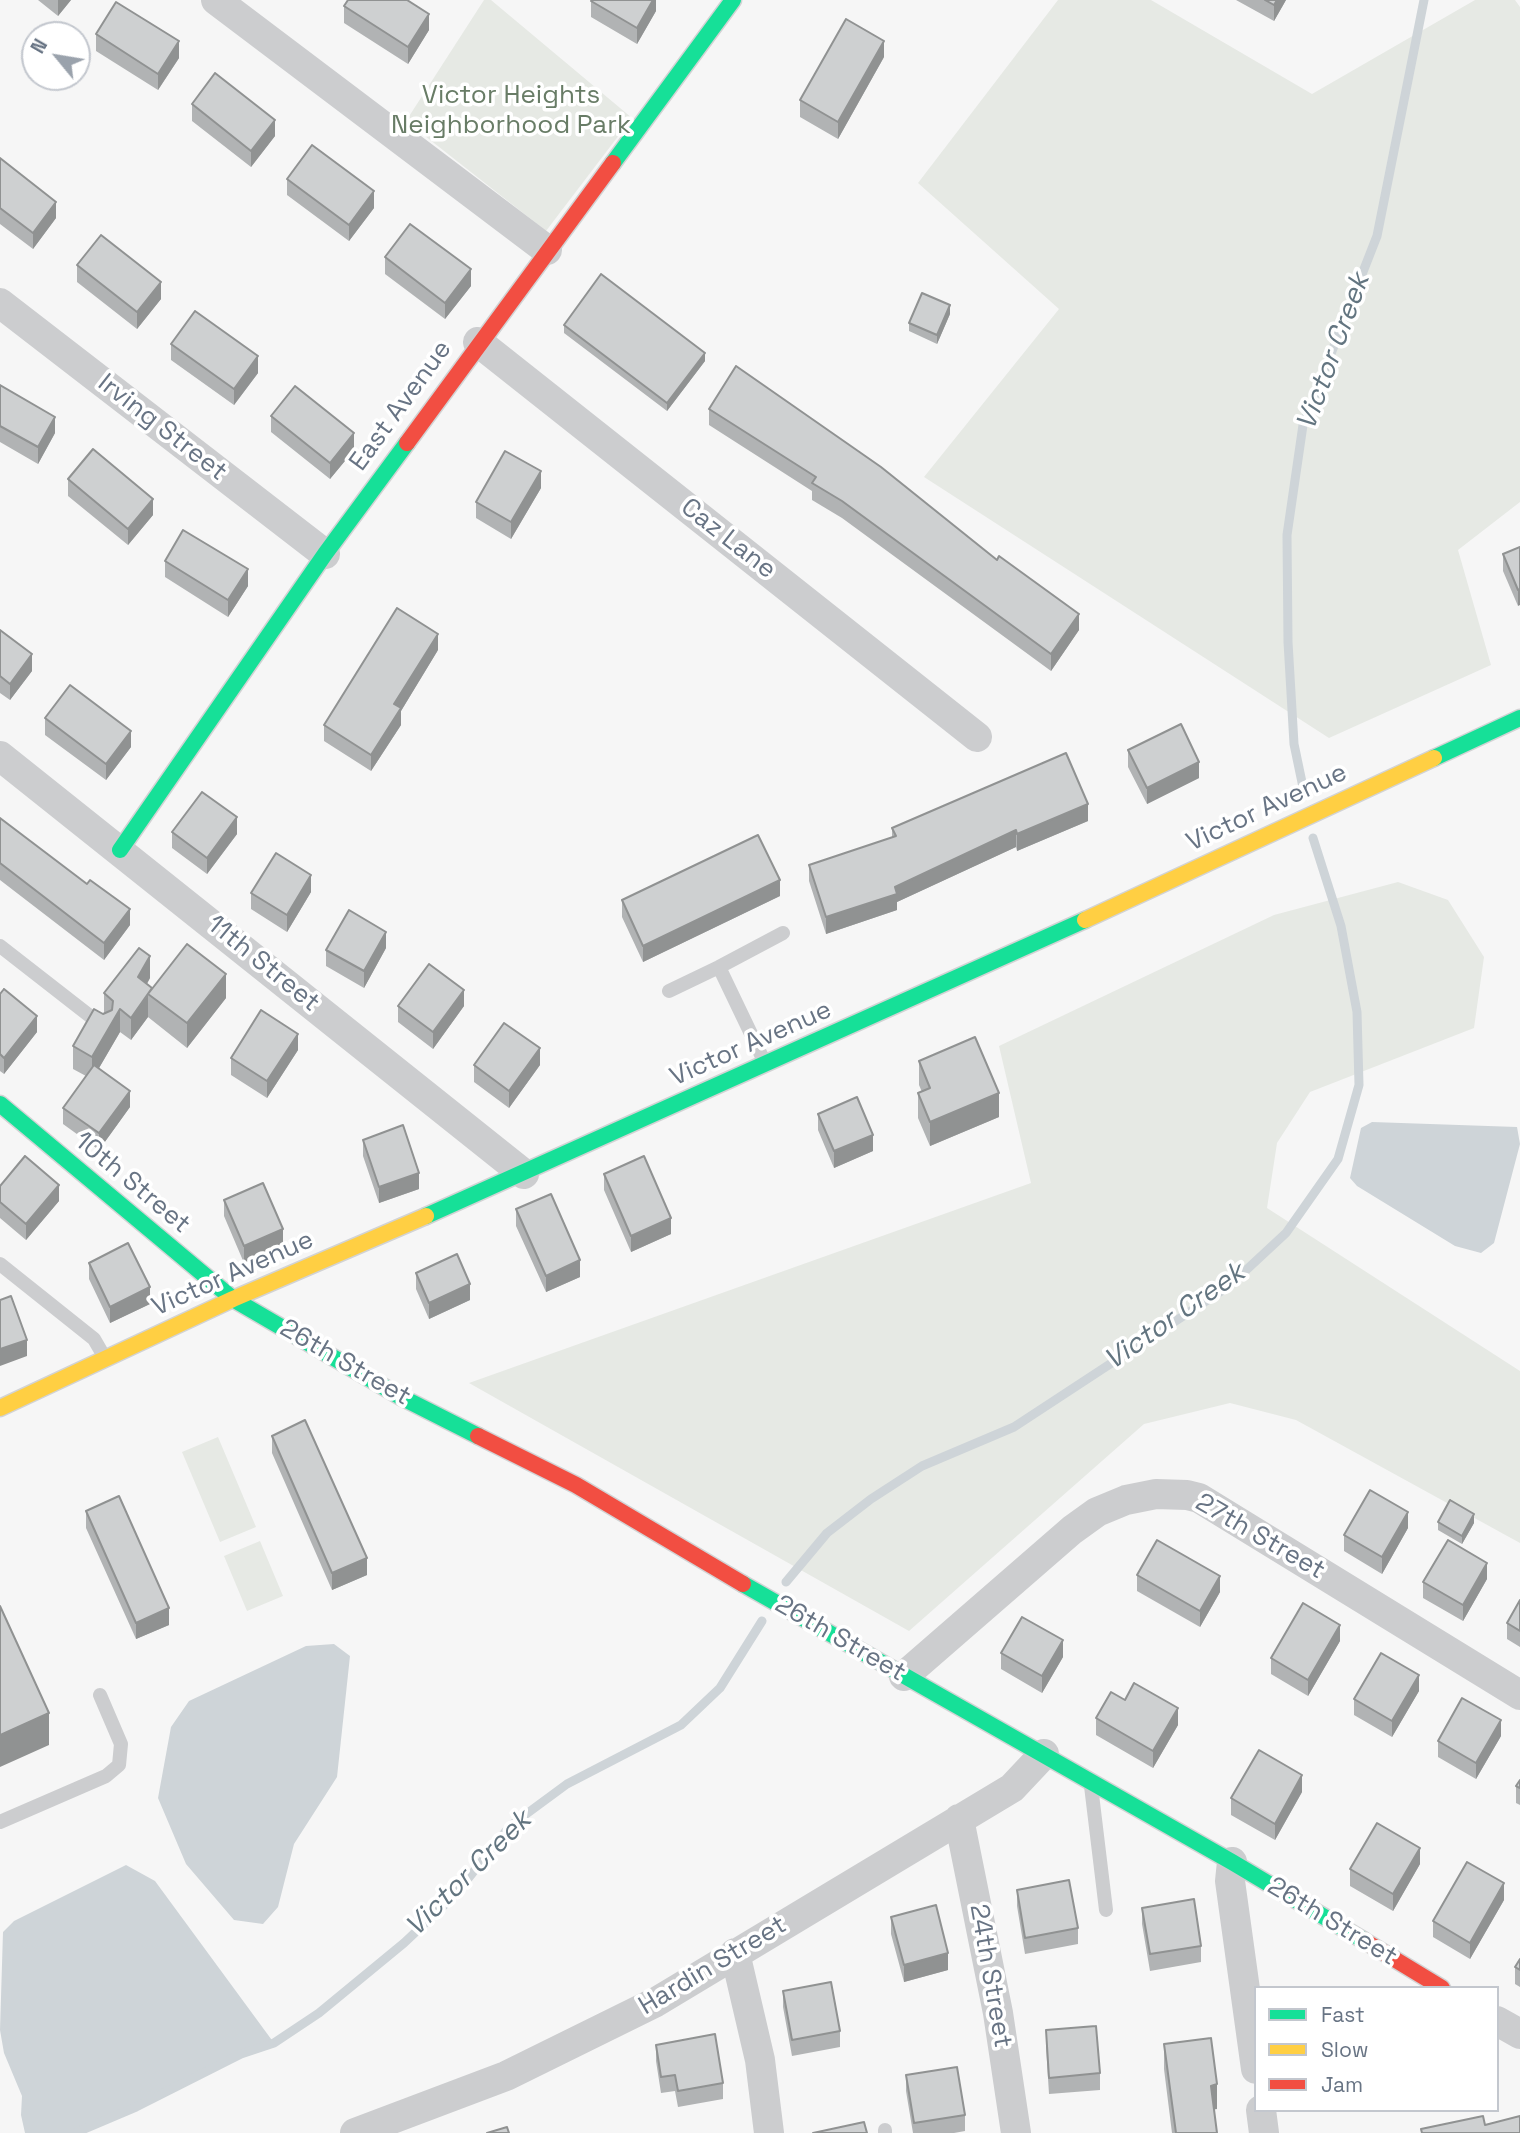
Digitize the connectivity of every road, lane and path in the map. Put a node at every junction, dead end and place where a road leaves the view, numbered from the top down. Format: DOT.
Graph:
graph roads {
  1 [pos="216,0"];
  2 [pos="733,0"];
  3 [pos="547,250"];
  4 [pos="0,303"];
  5 [pos="478,342"];
  6 [pos="325,554"];
  7 [pos="1520,718"];
  8 [pos="976,737"];
  9 [pos="0,756"];
  10 [pos="120,850"];
  11 [pos="783,933"];
  12 [pos="0,946"];
  13 [pos="719,967"];
  14 [pos="669,990"];
  15 [pos="104,1027"];
  16 [pos="766,1064"];
  17 [pos="0,1104"];
  18 [pos="524,1174"];
  19 [pos="0,1264"];
  20 [pos="233,1300"];
  21 [pos="105,1359"];
  22 [pos="0,1408"];
  23 [pos="904,1676"];
  24 [pos="100,1695"];
  25 [pos="1520,1695"];
  26 [pos="1044,1754"];
  27 [pos="1090,1780"];
  28 [pos="959,1819"];
  29 [pos="0,1822"];
  30 [pos="1232,1862"];
  31 [pos="1106,1910"];
  32 [pos="735,1953"];
  33 [pos="1439,1986"];
  34 [pos="1499,2022"];
  35 [pos="1520,2034"];
  36 [pos="1254,2055"];
  37 [pos="1261,2112"];
  38 [pos="355,2133"];
  39 [pos="769,2133"];
  40 [pos="1016,2133"];
  41 [pos="1265,2133"];
  1 -- 3 [label="street"];
  2 -- 3 [label="street, East Avenue"];
  3 -- 5 [label="street, East Avenue"];
  4 -- 6 [label="street, Irving Street"];
  5 -- 6 [label="street, East Avenue"];
  5 -- 8 [label="street, Caz Lane"];
  6 -- 10 [label="street, East Avenue"];
  7 -- 16 [label="street, Victor Avenue"];
  9 -- 10 [label="street, 11th Street"];
  10 -- 18 [label="street, 11th Street"];
  11 -- 13 [label="lane"];
  12 -- 15 [label="lane"];
  13 -- 14 [label="lane"];
  13 -- 16 [label="lane"];
  16 -- 18 [label="street, Victor Avenue"];
  17 -- 20 [label="street, 10th Street"];
  18 -- 20 [label="street, Victor Avenue"];
  19 -- 21 [label="lane"];
  20 -- 21 [label="street, Victor Avenue"];
  20 -- 23 [label="street, 26th Street"];
  21 -- 22 [label="street, Victor Avenue"];
  23 -- 25 [label="street, 27th Street"];
  23 -- 26 [label="street, 26th Street"];
  24 -- 29 [label="lane"];
  26 -- 27 [label="street, 26th Street"];
  26 -- 28 [label="street, Hardin Street"];
  27 -- 30 [label="street, 26th Street"];
  27 -- 31 [label="lane"];
  28 -- 32 [label="street, Hardin Street"];
  28 -- 40 [label="street, 24th Street"];
  30 -- 33 [label="street, 26th Street"];
  30 -- 36 [label="street"];
  32 -- 38 [label="street, Hardin Street"];
  32 -- 39 [label="street"];
  34 -- 35 [label="street"];
  37 -- 41 [label="street"];
}
